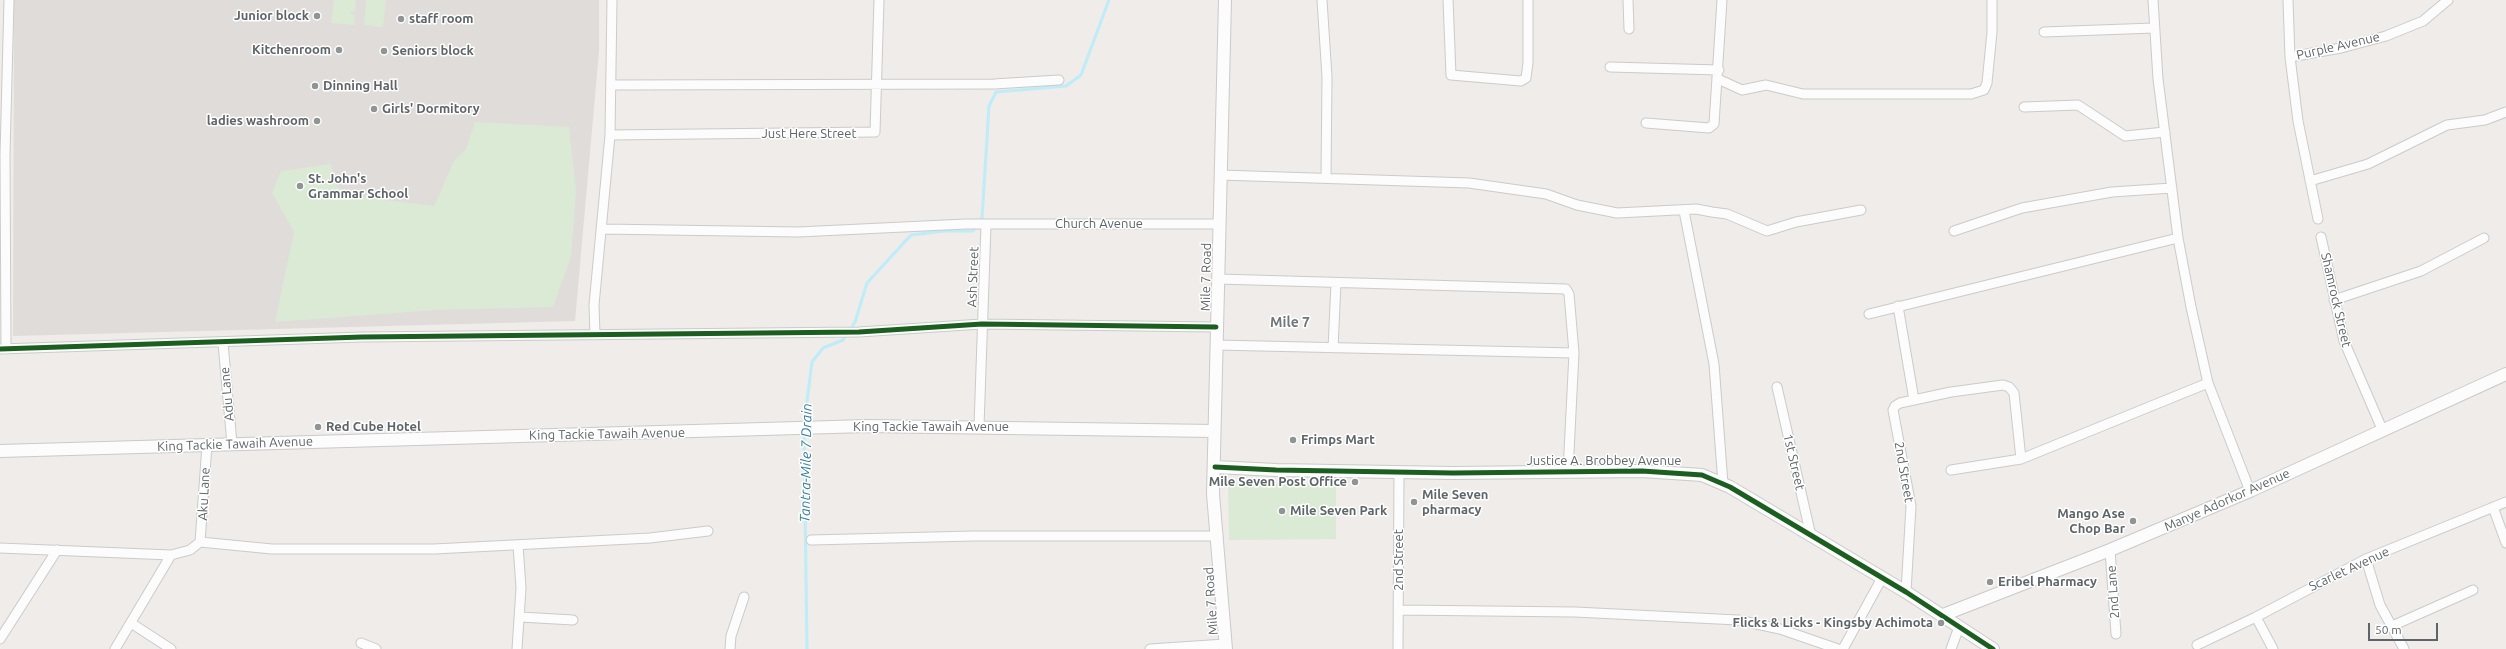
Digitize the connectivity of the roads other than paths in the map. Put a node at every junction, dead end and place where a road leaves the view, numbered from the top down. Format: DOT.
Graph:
graph roads {
  1 [pos="9,0"];
  2 [pos="612,0"];
  3 [pos="879,0"];
  4 [pos="1225,0"];
  5 [pos="1322,0"];
  6 [pos="1448,0"];
  7 [pos="1528,0"];
  8 [pos="1628,0"];
  9 [pos="1722,0"];
  10 [pos="1992,0"];
  11 [pos="2153,0"];
  12 [pos="2288,0"];
  13 [pos="2448,0"];
  14 [pos="2154,28"];
  15 [pos="1629,29"];
  16 [pos="2044,32"];
  17 [pos="4,51"];
  18 [pos="2290,57"];
  19 [pos="1610,67"];
  20 [pos="1719,74"];
  21 [pos="1059,80"];
  22 [pos="612,85"];
  23 [pos="877,85"];
  24 [pos="2024,107"];
  25 [pos="2506,112"];
  26 [pos="1646,123"];
  27 [pos="2165,132"];
  28 [pos="610,135"];
  29 [pos="3,155"];
  30 [pos="1220,175"];
  31 [pos="1326,178"];
  32 [pos="2310,181"];
  33 [pos="2172,188"];
  34 [pos="1861,210"];
  35 [pos="1684,211"];
  36 [pos="2318,219"];
  37 [pos="1218,224"];
  38 [pos="983,225"];
  39 [pos="602,229"];
  40 [pos="1954,231"];
  41 [pos="2321,237"];
  42 [pos="2178,238"];
  43 [pos="2484,238"];
  44 [pos="2,251"];
  45 [pos="1218,279"];
  46 [pos="1336,283"];
  47 [pos="2334,300"];
  48 [pos="1898,306"];
  49 [pos="1869,314"];
  50 [pos="982,324"];
  51 [pos="1216,326"];
  52 [pos="595,335"];
  53 [pos="223,343"];
  54 [pos="1216,346"];
  55 [pos="1333,348"];
  56 [pos="3,349"];
  57 [pos="1574,353"];
  58 [pos="2506,374"];
  59 [pos="2208,383"];
  60 [pos="1777,387"];
  61 [pos="1914,400"];
  62 [pos="979,426"];
  63 [pos="2382,429"];
  64 [pos="1214,431"];
  65 [pos="232,444"];
  66 [pos="207,445"];
  67 [pos="0,451"];
  68 [pos="2021,459"];
  69 [pos="1215,467"];
  70 [pos="1951,470"];
  71 [pos="1399,472"];
  72 [pos="1568,472"];
  73 [pos="1723,484"];
  74 [pos="2250,491"];
  75 [pos="2506,502"];
  76 [pos="2493,507"];
  77 [pos="708,531"];
  78 [pos="1218,536"];
  79 [pos="1811,536"];
  80 [pos="812,540"];
  81 [pos="200,542"];
  82 [pos="2506,543"];
  83 [pos="518,545"];
  84 [pos="0,548"];
  85 [pos="57,550"];
  86 [pos="2110,550"];
  87 [pos="171,556"];
  88 [pos="2366,559"];
  89 [pos="1882,578"];
  90 [pos="2473,590"];
  91 [pos="1906,592"];
  92 [pos="744,597"];
  93 [pos="1399,610"];
  94 [pos="1943,615"];
  95 [pos="520,616"];
  96 [pos="2256,617"];
  97 [pos="573,620"];
  98 [pos="131,623"];
  99 [pos="2392,626"];
  100 [pos="1959,627"];
  101 [pos="2116,634"];
  102 [pos="0,639"];
  103 [pos="361,643"];
  104 [pos="2197,645"];
  105 [pos="1226,646"];
  106 [pos="115,649"];
  107 [pos="171,649"];
  108 [pos="376,649"];
  109 [pos="517,649"];
  110 [pos="730,649"];
  111 [pos="1150,649"];
  112 [pos="1398,649"];
  113 [pos="1838,649"];
  114 [pos="1843,649"];
  115 [pos="1951,649"];
  116 [pos="1993,649"];
  117 [pos="2273,649"];
  118 [pos="2404,649"];
  1 -- 17 [label="street"];
  2 -- 22 [label="street"];
  3 -- 23 [label="street, Just Here Street"];
  4 -- 30 [label="street, Mile 7 Road"];
  5 -- 31 [label="street"];
  6 -- 7 [label="street"];
  8 -- 15 [label="street"];
  9 -- 20 [label="street"];
  10 -- 20 [label="street"];
  11 -- 14 [label="street"];
  12 -- 18 [label="street"];
  13 -- 18 [label="street, Purple Avenue"];
  14 -- 16 [label="street"];
  14 -- 27 [label="street"];
  17 -- 29 [label="street"];
  18 -- 32 [label="street"];
  19 -- 20 [label="street"];
  20 -- 26 [label="street"];
  21 -- 23 [label="street"];
  22 -- 23 [label="street"];
  22 -- 28 [label="street"];
  23 -- 28 [label="street, Just Here Street"];
  24 -- 27 [label="street"];
  25 -- 32 [label="street"];
  27 -- 33 [label="street"];
  28 -- 39 [label="street"];
  29 -- 44 [label="street"];
  30 -- 31 [label="street"];
  30 -- 37 [label="street, Mile 7 Road"];
  31 -- 35 [label="street"];
  32 -- 36 [label="street"];
  33 -- 40 [label="street"];
  33 -- 42 [label="street"];
  34 -- 35 [label="street"];
  35 -- 73 [label="street"];
  37 -- 38 [label="street, Church Avenue"];
  37 -- 45 [label="street, Mile 7 Road"];
  38 -- 39 [label="street, Church Avenue"];
  38 -- 50 [label="street, Ash Street"];
  39 -- 52 [label="street"];
  41 -- 47 [label="street, Shamrock Street"];
  42 -- 48 [label="street"];
  42 -- 59 [label="street"];
  43 -- 47 [label="street"];
  44 -- 56 [label="street"];
  45 -- 46 [label="street"];
  45 -- 51 [label="street, Mile 7 Road"];
  46 -- 55 [label="street"];
  46 -- 57 [label="street"];
  47 -- 63 [label="street, Shamrock Street"];
  48 -- 49 [label="street"];
  48 -- 61 [label="street"];
  50 -- 51 [label="street"];
  50 -- 52 [label="street"];
  50 -- 62 [label="street, Ash Street"];
  51 -- 54 [label="street, Mile 7 Road"];
  52 -- 53 [label="street"];
  53 -- 56 [label="street"];
  53 -- 65 [label="street, Adu Lane"];
  54 -- 55 [label="street"];
  54 -- 64 [label="street, Mile 7 Road"];
  55 -- 57 [label="street"];
  57 -- 72 [label="street"];
  58 -- 63 [label="street, Manye Adorkor Avenue"];
  59 -- 68 [label="street"];
  59 -- 74 [label="street"];
  60 -- 79 [label="street, 1st Street"];
  61 -- 68 [label="street"];
  61 -- 91 [label="street, 2nd Street"];
  62 -- 64 [label="street, King Tackie Tawaih Avenue"];
  62 -- 65 [label="street, King Tackie Tawaih Avenue"];
  63 -- 74 [label="street, Manye Adorkor Avenue"];
  64 -- 69 [label="street, Mile 7 Road"];
  65 -- 66 [label="street, King Tackie Tawaih Avenue"];
  66 -- 67 [label="street, King Tackie Tawaih Avenue"];
  66 -- 81 [label="street, Aku Lane"];
  68 -- 70 [label="street"];
  69 -- 71 [label="street, Justice A. Brobbey Avenue"];
  69 -- 78 [label="street, Mile 7 Road"];
  71 -- 72 [label="street, Justice A. Brobbey Avenue"];
  71 -- 93 [label="street, 2nd Street"];
  72 -- 73 [label="street, Justice A. Brobbey Avenue"];
  73 -- 79 [label="street, Justice A. Brobbey Avenue"];
  74 -- 86 [label="street, Manye Adorkor Avenue"];
  75 -- 76 [label="street, Scarlet Avenue"];
  76 -- 82 [label="street"];
  76 -- 88 [label="street, Scarlet Avenue"];
  77 -- 83 [label="street"];
  78 -- 80 [label="street"];
  78 -- 105 [label="street, Mile 7 Road"];
  79 -- 89 [label="street, Justice A. Brobbey Avenue"];
  81 -- 83 [label="street"];
  81 -- 87 [label="street"];
  83 -- 95 [label="street"];
  84 -- 85 [label="street"];
  85 -- 87 [label="street"];
  85 -- 102 [label="street"];
  86 -- 94 [label="street, Manye Adorkor Avenue"];
  86 -- 101 [label="street, 2nd Lane"];
  87 -- 98 [label="street"];
  88 -- 96 [label="street, Scarlet Avenue"];
  88 -- 99 [label="street"];
  89 -- 91 [label="street, Justice A. Brobbey Avenue"];
  89 -- 114 [label="street"];
  90 -- 99 [label="street"];
  91 -- 94 [label="street, Justice A. Brobbey Avenue"];
  92 -- 110 [label="street"];
  93 -- 112 [label="street, 2nd Street"];
  93 -- 113 [label="street"];
  94 -- 100 [label="street, Justice A. Brobbey Avenue"];
  95 -- 97 [label="street"];
  95 -- 109 [label="street"];
  96 -- 104 [label="street, Scarlet Avenue"];
  96 -- 117 [label="street"];
  98 -- 106 [label="street"];
  98 -- 107 [label="street"];
  99 -- 118 [label="street"];
  100 -- 115 [label="street"];
  100 -- 116 [label="street, Justice A. Brobbey Avenue"];
  103 -- 108 [label="street"];
  105 -- 111 [label="street"];
}
